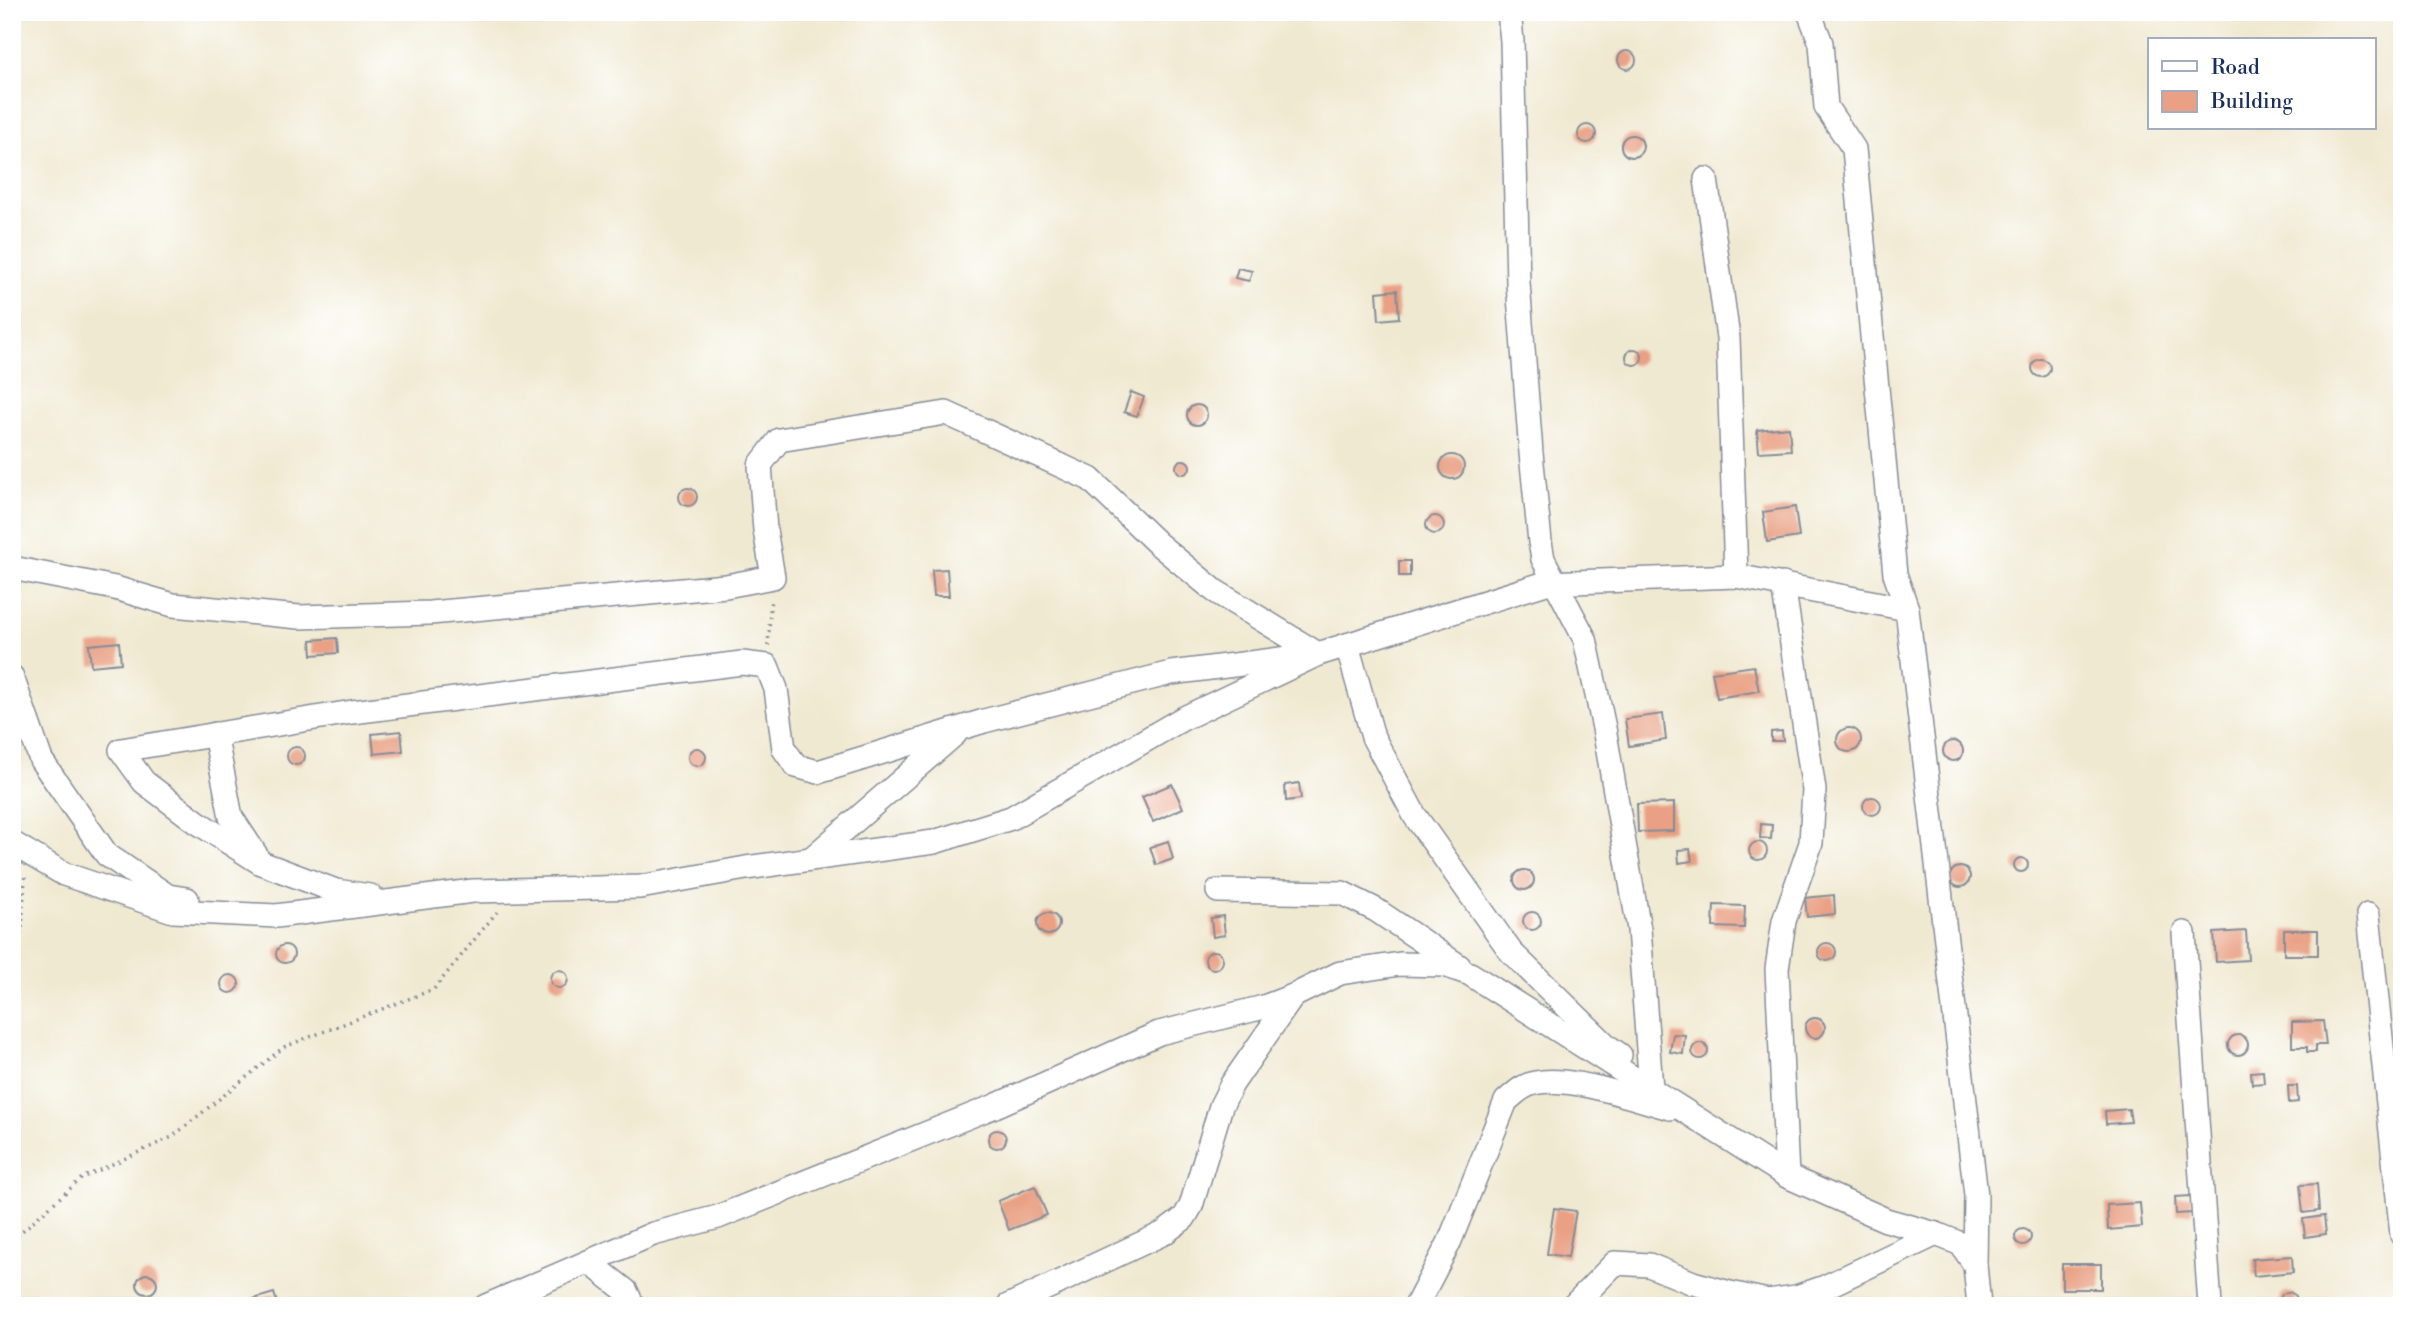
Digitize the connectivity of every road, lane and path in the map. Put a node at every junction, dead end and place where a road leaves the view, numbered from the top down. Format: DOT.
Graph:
graph roads {
  1 [pos="1509,12"];
  2 [pos="1809,12"];
  3 [pos="1706,180"];
  4 [pos="12,568"];
  5 [pos="1736,576"];
  6 [pos="773,578"];
  7 [pos="1555,582"];
  8 [pos="1783,584"];
  9 [pos="1907,609"];
  10 [pos="1347,645"];
  11 [pos="1318,654"];
  12 [pos="767,666"];
  13 [pos="12,677"];
  14 [pos="963,728"];
  15 [pos="215,734"];
  16 [pos="19,848"];
  17 [pos="812,858"];
  18 [pos="261,863"];
  19 [pos="514,890"];
  20 [pos="1218,891"];
  21 [pos="398,901"];
  22 [pos="2368,915"];
  23 [pos="276,916"];
  24 [pos="2184,933"];
  25 [pos="1470,974"];
  26 [pos="12,983"];
  27 [pos="1293,996"];
  28 [pos="1651,1083"];
  29 [pos="1690,1113"];
  30 [pos="1787,1176"];
  31 [pos="1936,1234"];
  32 [pos="2402,1235"];
  33 [pos="12,1240"];
  34 [pos="589,1262"];
  35 [pos="1975,1265"];
  36 [pos="486,1306"];
  37 [pos="633,1306"];
  38 [pos="1008,1306"];
  39 [pos="1416,1306"];
  40 [pos="1573,1306"];
  41 [pos="1979,1306"];
  42 [pos="2210,1306"];
  1 -- 7 [label="street"];
  2 -- 9 [label="street"];
  3 -- 5 [label="street"];
  4 -- 6 [label="street"];
  5 -- 7 [label="street"];
  5 -- 8 [label="street"];
  6 -- 11 [label="street"];
  6 -- 12 [label="path"];
  7 -- 10 [label="street"];
  7 -- 28 [label="street"];
  8 -- 9 [label="street"];
  8 -- 30 [label="street"];
  9 -- 35 [label="street"];
  10 -- 11 [label="street"];
  10 -- 28 [label="street"];
  11 -- 14 [label="street"];
  11 -- 17 [label="street"];
  12 -- 14 [label="street"];
  12 -- 15 [label="street"];
  13 -- 23 [label="street"];
  14 -- 17 [label="street"];
  15 -- 18 [label="street"];
  15 -- 18 [label="street"];
  16 -- 23 [label="street"];
  16 -- 26 [label="path"];
  17 -- 19 [label="street"];
  18 -- 21 [label="street"];
  19 -- 21 [label="street"];
  19 -- 33 [label="path"];
  20 -- 25 [label="street"];
  21 -- 23 [label="street"];
  22 -- 32 [label="street"];
  24 -- 42 [label="street"];
  25 -- 27 [label="street"];
  25 -- 28 [label="street"];
  27 -- 34 [label="street"];
  27 -- 38 [label="street"];
  28 -- 29 [label="street"];
  29 -- 30 [label="street"];
  29 -- 39 [label="street"];
  30 -- 31 [label="street"];
  31 -- 35 [label="street"];
  31 -- 40 [label="street"];
  34 -- 36 [label="street"];
  34 -- 37 [label="street"];
  35 -- 41 [label="street"];
}
